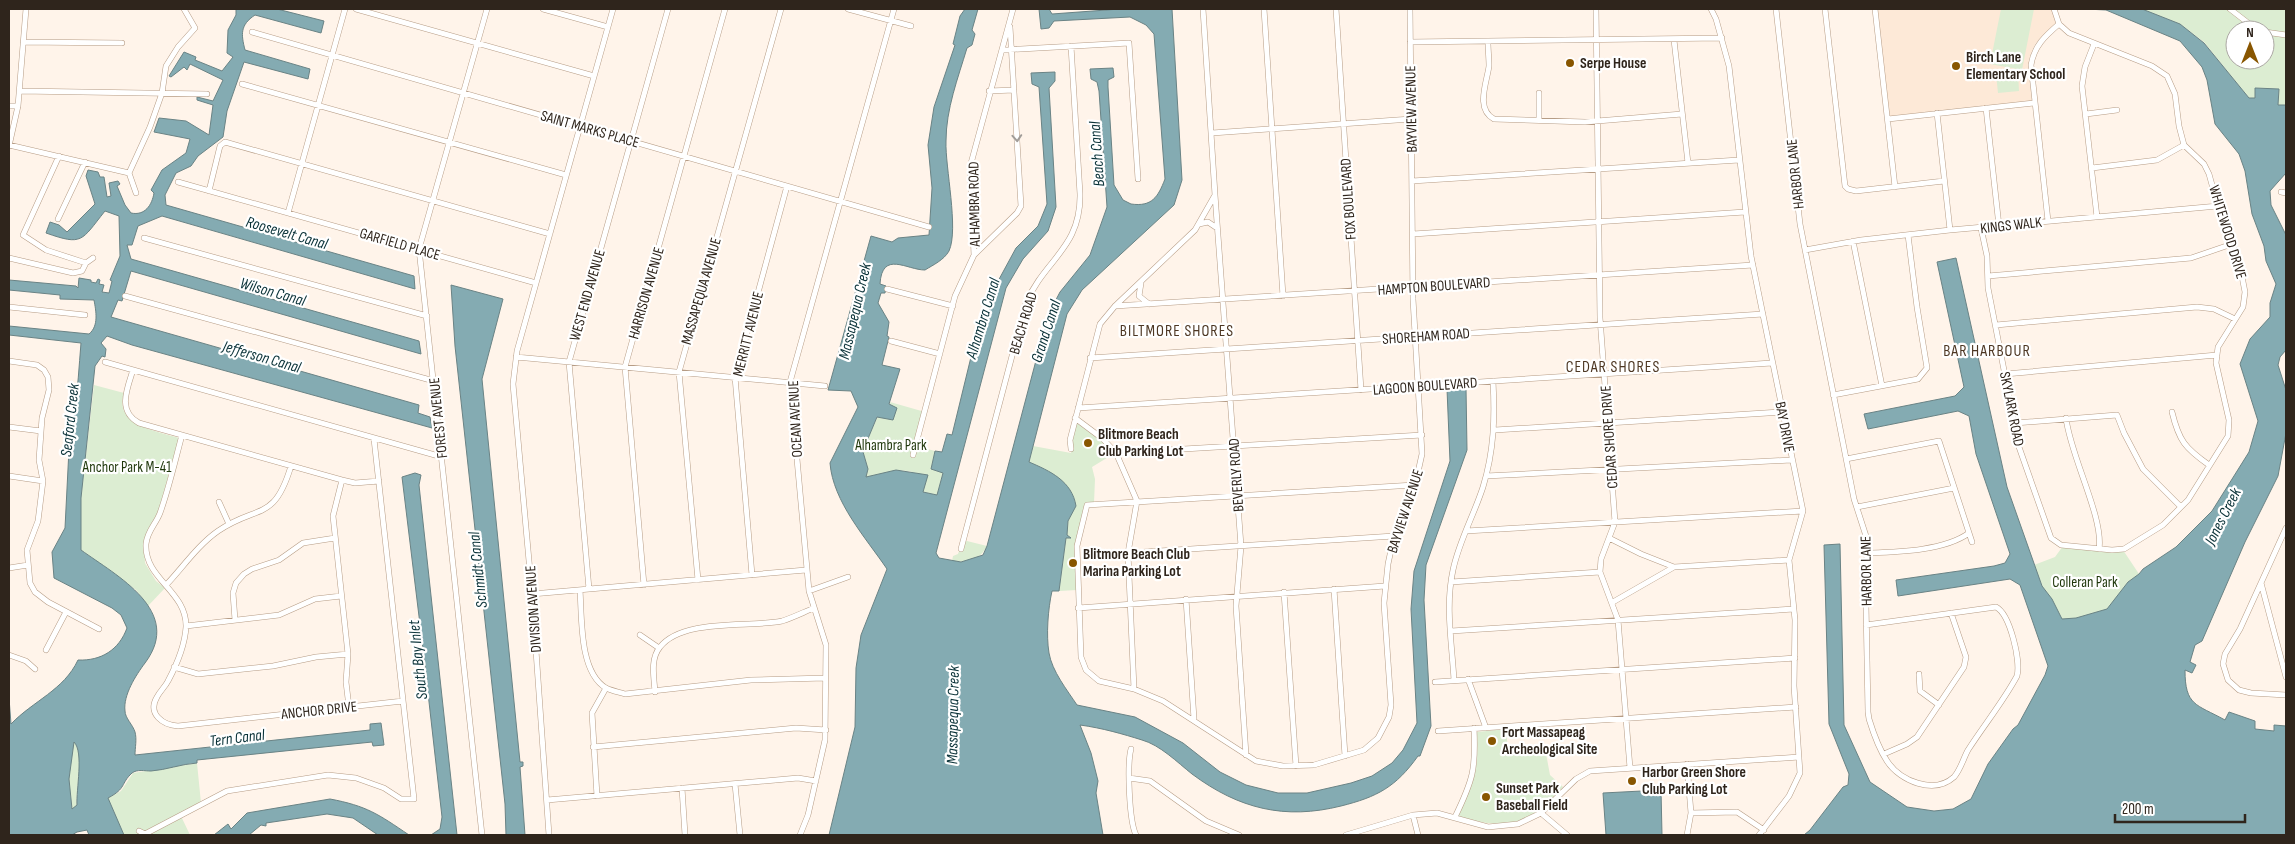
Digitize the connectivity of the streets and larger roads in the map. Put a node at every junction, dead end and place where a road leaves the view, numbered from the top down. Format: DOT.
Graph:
graph roads {
  1 [pos="26,9"];
  2 [pos="184,9"];
  3 [pos="345,9"];
  4 [pos="356,9"];
  5 [pos="487,9"];
  6 [pos="543,9"];
  7 [pos="613,9"];
  8 [pos="668,9"];
  9 [pos="725,9"];
  10 [pos="781,9"];
  11 [pos="848,9"];
  12 [pos="894,9"];
  13 [pos="1012,9"];
  14 [pos="1204,9"];
  15 [pos="1264,9"];
  16 [pos="1336,9"];
  17 [pos="1410,9"];
  18 [pos="1596,9"];
  19 [pos="1711,9"];
  20 [pos="1776,9"];
  21 [pos="1826,9"];
  22 [pos="1875,9"];
  23 [pos="2054,9"];
  24 [pos="2230,9"];
  25 [pos="2246,20"];
  26 [pos="890,21"];
  27 [pos="1009,22"];
  28 [pos="2059,24"];
  29 [pos="912,26"];
  30 [pos="608,27"];
  31 [pos="252,32"];
  32 [pos="1722,38"];
  33 [pos="1674,40"];
  34 [pos="1596,41"];
  35 [pos="24,42"];
  36 [pos="122,42"];
  37 [pos="1410,42"];
  38 [pos="1488,42"];
  39 [pos="477,44"];
  40 [pos="2094,44"];
  41 [pos="1070,46"];
  42 [pos="1002,50"];
  43 [pos="1011,50"];
  44 [pos="332,55"];
  45 [pos="594,76"];
  46 [pos="242,84"];
  47 [pos="1014,90"];
  48 [pos="20,91"];
  49 [pos="989,91"];
  50 [pos="162,93"];
  51 [pos="463,93"];
  52 [pos="1539,93"];
  53 [pos="207,94"];
  54 [pos="2034,103"];
  55 [pos="318,105"];
  56 [pos="9,106"];
  57 [pos="18,106"];
  58 [pos="1986,108"];
  59 [pos="2117,110"];
  60 [pos="1682,114"];
  61 [pos="1936,114"];
  62 [pos="2086,114"];
  63 [pos="1411,119"];
  64 [pos="1539,119"];
  65 [pos="1888,119"];
  66 [pos="1597,120"];
  67 [pos="1343,124"];
  68 [pos="580,126"];
  69 [pos="1272,128"];
  70 [pos="1212,132"];
  71 [pos="631,141"];
  72 [pos="449,142"];
  73 [pos="9,146"];
  74 [pos="2184,146"];
  75 [pos="60,156"];
  76 [pos="684,156"];
  77 [pos="1739,160"];
  78 [pos="85,162"];
  79 [pos="1688,163"];
  80 [pos="302,164"];
  81 [pos="2092,168"];
  82 [pos="1597,169"];
  83 [pos="735,171"];
  84 [pos="129,173"];
  85 [pos="566,175"];
  86 [pos="1138,179"];
  87 [pos="1412,181"];
  88 [pos="1944,181"];
  89 [pos="178,182"];
  90 [pos="788,186"];
  91 [pos="1895,187"];
  92 [pos="208,191"];
  93 [pos="136,193"];
  94 [pos="1215,195"];
  95 [pos="433,201"];
  96 [pos="840,201"];
  97 [pos="2218,206"];
  98 [pos="1745,212"];
  99 [pos="288,213"];
  100 [pos="2097,217"];
  101 [pos="58,218"];
  102 [pos="2048,221"];
  103 [pos="1598,222"];
  104 [pos="1199,224"];
  105 [pos="1999,226"];
  106 [pos="929,227"];
  107 [pos="1217,228"];
  108 [pos="1981,228"];
  109 [pos="1950,230"];
  110 [pos="550,234"];
  111 [pos="1413,234"];
  112 [pos="1908,235"];
  113 [pos="144,238"];
  114 [pos="1853,242"];
  115 [pos="2232,244"];
  116 [pos="419,249"];
  117 [pos="1805,250"];
  118 [pos="974,255"];
  119 [pos="9,258"];
  120 [pos="93,258"];
  121 [pos="86,263"];
  122 [pos="1753,265"];
  123 [pos="1599,275"];
  124 [pos="1988,276"];
  125 [pos="536,283"];
  126 [pos="1141,283"];
  127 [pos="1413,288"];
  128 [pos="887,289"];
  129 [pos="1354,291"];
  130 [pos="126,296"];
  131 [pos="1283,296"];
  132 [pos="1223,300"];
  133 [pos="1149,304"];
  134 [pos="9,306"];
  135 [pos="953,306"];
  136 [pos="1115,306"];
  137 [pos="1763,314"];
  138 [pos="85,315"];
  139 [pos="427,316"];
  140 [pos="2235,319"];
  141 [pos="1600,325"];
  142 [pos="1996,326"];
  143 [pos="1416,337"];
  144 [pos="1358,340"];
  145 [pos="891,341"];
  146 [pos="1226,349"];
  147 [pos="516,354"];
  148 [pos="940,354"];
  149 [pos="2217,355"];
  150 [pos="1090,358"];
  151 [pos="9,361"];
  152 [pos="105,362"];
  153 [pos="569,362"];
  154 [pos="1772,363"];
  155 [pos="625,367"];
  156 [pos="133,370"];
  157 [pos="678,372"];
  158 [pos="1604,374"];
  159 [pos="2005,374"];
  160 [pos="735,377"];
  161 [pos="434,381"];
  162 [pos="1492,381"];
  163 [pos="790,382"];
  164 [pos="825,386"];
  165 [pos="1419,386"];
  166 [pos="1882,386"];
  167 [pos="1361,390"];
  168 [pos="1833,395"];
  169 [pos="1230,398"];
  170 [pos="1078,408"];
  171 [pos="1782,412"];
  172 [pos="2172,412"];
  173 [pos="1075,418"];
  174 [pos="2066,418"];
  175 [pos="2015,422"];
  176 [pos="1608,423"];
  177 [pos="9,427"];
  178 [pos="1494,430"];
  179 [pos="41,431"];
  180 [pos="182,435"];
  181 [pos="1422,435"];
  182 [pos="374,439"];
  183 [pos="1234,448"];
  184 [pos="1071,449"];
  185 [pos="1116,453"];
  186 [pos="913,455"];
  187 [pos="442,456"];
  188 [pos="1846,459"];
  189 [pos="1791,460"];
  190 [pos="2210,465"];
  191 [pos="291,466"];
  192 [pos="1611,469"];
  193 [pos="9,476"];
  194 [pos="1486,476"];
  195 [pos="342,480"];
  196 [pos="43,481"];
  197 [pos="379,481"];
  198 [pos="1414,485"];
  199 [pos="1954,488"];
  200 [pos="1237,496"];
  201 [pos="1137,501"];
  202 [pos="220,502"];
  203 [pos="2181,507"];
  204 [pos="1857,508"];
  205 [pos="1803,511"];
  206 [pos="1615,522"];
  207 [pos="229,524"];
  208 [pos="2286,528"];
  209 [pos="1466,531"];
  210 [pos="1969,533"];
  211 [pos="1394,536"];
  212 [pos="335,538"];
  213 [pos="1609,538"];
  214 [pos="2286,540"];
  215 [pos="1972,542"];
  216 [pos="2278,543"];
  217 [pos="1241,546"];
  218 [pos="961,549"];
  219 [pos="2099,549"];
  220 [pos="1128,553"];
  221 [pos="1868,553"];
  222 [pos="1789,560"];
  223 [pos="28,565"];
  224 [pos="1674,567"];
  225 [pos="9,568"];
  226 [pos="806,570"];
  227 [pos="1600,572"];
  228 [pos="752,575"];
  229 [pos="848,577"];
  230 [pos="698,580"];
  231 [pos="1451,582"];
  232 [pos="2261,582"];
  233 [pos="167,584"];
  234 [pos="644,585"];
  235 [pos="1385,586"];
  236 [pos="589,589"];
  237 [pos="1334,589"];
  238 [pos="580,590"];
  239 [pos="809,591"];
  240 [pos="1284,592"];
  241 [pos="532,594"];
  242 [pos="341,596"];
  243 [pos="1236,596"];
  244 [pos="1186,600"];
  245 [pos="1613,602"];
  246 [pos="1129,604"];
  247 [pos="814,608"];
  248 [pos="1078,608"];
  249 [pos="1794,609"];
  250 [pos="66,612"];
  251 [pos="1951,614"];
  252 [pos="235,620"];
  253 [pos="1618,620"];
  254 [pos="1866,625"];
  255 [pos="186,626"];
  256 [pos="99,629"];
  257 [pos="1451,631"];
  258 [pos="640,636"];
  259 [pos="659,648"];
  260 [pos="46,650"];
  261 [pos="348,654"];
  262 [pos="9,655"];
  263 [pos="1795,658"];
  264 [pos="174,668"];
  265 [pos="35,669"];
  266 [pos="1623,669"];
  267 [pos="1920,674"];
  268 [pos="2286,676"];
  269 [pos="825,678"];
  270 [pos="1468,679"];
  271 [pos="1454,680"];
  272 [pos="1435,682"];
  273 [pos="606,688"];
  274 [pos="1134,689"];
  275 [pos="655,692"];
  276 [pos="2286,695"];
  277 [pos="403,701"];
  278 [pos="1939,705"];
  279 [pos="349,707"];
  280 [pos="1796,707"];
  281 [pos="1627,718"];
  282 [pos="1194,719"];
  283 [pos="1474,728"];
  284 [pos="1486,728"];
  285 [pos="826,730"];
  286 [pos="1438,731"];
  287 [pos="593,747"];
  288 [pos="1131,749"];
  289 [pos="1884,754"];
  290 [pos="1246,755"];
  291 [pos="1345,756"];
  292 [pos="1800,757"];
  293 [pos="1688,764"];
  294 [pos="1296,766"];
  295 [pos="1630,768"];
  296 [pos="1129,778"];
  297 [pos="816,781"];
  298 [pos="735,784"];
  299 [pos="682,788"];
  300 [pos="598,796"];
  301 [pos="546,800"];
  302 [pos="1541,813"];
  303 [pos="1691,813"];
  304 [pos="1414,815"];
  305 [pos="1455,817"];
  306 [pos="1764,830"];
  307 [pos="142,833"];
  308 [pos="1364,833"];
  309 [pos="482,835"];
  310 [pos="549,835"];
  311 [pos="685,835"];
  312 [pos="740,835"];
  313 [pos="800,835"];
  314 [pos="1136,835"];
  315 [pos="1239,835"];
  316 [pos="1346,835"];
  317 [pos="1418,835"];
  318 [pos="1567,835"];
  319 [pos="1687,835"];
  320 [pos="1760,835"];
  1 -- 35 [label="street"];
  2 -- 50 [label="street"];
  3 -- 44 [label="street"];
  4 -- 39 [label="street"];
  5 -- 39 [label="street, FOREST AVENUE"];
  6 -- 30 [label="street"];
  7 -- 30 [label="street"];
  8 -- 71 [label="street, WEST END AVENUE"];
  9 -- 76 [label="street, HARRISON AVENUE"];
  10 -- 83 [label="street, MASSAPEQUA AVENUE"];
  11 -- 26 [label="street"];
  12 -- 26 [label="street, OCEAN AVENUE"];
  13 -- 27 [label="street, ALHAMBRA ROAD"];
  14 -- 70 [label="street, BEVERLY ROAD"];
  15 -- 69 [label="street"];
  16 -- 67 [label="street, FOX BOULEVARD"];
  17 -- 37 [label="street, BAYVIEW AVENUE"];
  18 -- 34 [label="street, CEDAR SHORE DRIVE"];
  19 -- 32 [label="street, BAY DRIVE"];
  20 -- 117 [label="street, HARBOR LANE"];
  21 -- 91 [label="street"];
  22 -- 65 [label="street"];
  23 -- 28 [label="street"];
  24 -- 25 [label="street"];
  26 -- 29 [label="street"];
  26 -- 96 [label="street, OCEAN AVENUE"];
  27 -- 42 [label="street, ALHAMBRA ROAD"];
  27 -- 43 [label="street"];
  28 -- 40 [label="street"];
  28 -- 54 [label="street"];
  30 -- 45 [label="street"];
  31 -- 44 [label="street, SAINT MARKS PLACE"];
  32 -- 33 [label="street"];
  32 -- 77 [label="street, BAY DRIVE"];
  33 -- 34 [label="street"];
  33 -- 60 [label="street"];
  34 -- 38 [label="street"];
  34 -- 66 [label="street, CEDAR SHORE DRIVE"];
  35 -- 36 [label="street"];
  35 -- 48 [label="street"];
  37 -- 38 [label="street"];
  37 -- 63 [label="street, BAYVIEW AVENUE"];
  38 -- 64 [label="street"];
  39 -- 45 [label="street"];
  39 -- 51 [label="street, FOREST AVENUE"];
  40 -- 62 [label="street"];
  40 -- 74 [label="street"];
  41 -- 43 [label="street"];
  41 -- 86 [label="street"];
  41 -- 218 [label="street, BEACH ROAD"];
  42 -- 43 [label="street"];
  42 -- 49 [label="street, ALHAMBRA ROAD"];
  43 -- 47 [label="street"];
  44 -- 51 [label="street, SAINT MARKS PLACE"];
  44 -- 55 [label="street"];
  45 -- 68 [label="street"];
  46 -- 55 [label="street"];
  47 -- 49 [label="street"];
  47 -- 118 [label="street, one-way"];
  48 -- 50 [label="street"];
  48 -- 57 [label="street"];
  49 -- 118 [label="street, ALHAMBRA ROAD"];
  50 -- 53 [label="street"];
  50 -- 84 [label="street"];
  51 -- 68 [label="street, SAINT MARKS PLACE"];
  51 -- 72 [label="street, FOREST AVENUE"];
  52 -- 64 [label="street"];
  54 -- 58 [label="street"];
  54 -- 102 [label="street"];
  55 -- 72 [label="street"];
  55 -- 80 [label="street"];
  56 -- 57 [label="street"];
  57 -- 73 [label="street"];
  58 -- 61 [label="street"];
  58 -- 105 [label="street"];
  59 -- 62 [label="street"];
  60 -- 66 [label="street"];
  60 -- 79 [label="street"];
  61 -- 65 [label="street"];
  61 -- 88 [label="street"];
  62 -- 81 [label="street"];
  63 -- 67 [label="street"];
  63 -- 87 [label="street, BAYVIEW AVENUE"];
  64 -- 66 [label="street"];
  65 -- 91 [label="street"];
  66 -- 82 [label="street, CEDAR SHORE DRIVE"];
  67 -- 69 [label="street"];
  67 -- 129 [label="street, FOX BOULEVARD"];
  68 -- 71 [label="street, SAINT MARKS PLACE"];
  68 -- 85 [label="street"];
  69 -- 70 [label="street"];
  69 -- 131 [label="street"];
  70 -- 94 [label="street, BEVERLY ROAD"];
  71 -- 76 [label="street, SAINT MARKS PLACE"];
  71 -- 153 [label="street, WEST END AVENUE"];
  72 -- 85 [label="street"];
  72 -- 95 [label="street, FOREST AVENUE"];
  73 -- 75 [label="street"];
  74 -- 81 [label="street"];
  74 -- 97 [label="street, WHITEWOOD DRIVE"];
  75 -- 78 [label="street"];
  75 -- 121 [label="street"];
  76 -- 83 [label="street, SAINT MARKS PLACE"];
  76 -- 155 [label="street, HARRISON AVENUE"];
  77 -- 79 [label="street"];
  77 -- 98 [label="street, BAY DRIVE"];
  78 -- 84 [label="street"];
  78 -- 101 [label="street"];
  79 -- 82 [label="street"];
  80 -- 92 [label="street"];
  80 -- 95 [label="street"];
  80 -- 99 [label="street"];
  81 -- 100 [label="street"];
  82 -- 87 [label="street"];
  82 -- 103 [label="street, CEDAR SHORE DRIVE"];
  83 -- 90 [label="street, SAINT MARKS PLACE"];
  83 -- 157 [label="street, MASSAPEQUA AVENUE"];
  84 -- 93 [label="street"];
  85 -- 110 [label="street"];
  87 -- 111 [label="street, BAYVIEW AVENUE"];
  88 -- 91 [label="street"];
  88 -- 109 [label="street"];
  89 -- 92 [label="street, GARFIELD PLACE"];
  90 -- 96 [label="street, SAINT MARKS PLACE"];
  90 -- 160 [label="street, MERRITT AVENUE"];
  92 -- 99 [label="street, GARFIELD PLACE"];
  94 -- 104 [label="street"];
  94 -- 107 [label="street, BEVERLY ROAD"];
  95 -- 110 [label="street"];
  95 -- 116 [label="street, FOREST AVENUE"];
  96 -- 106 [label="street, SAINT MARKS PLACE"];
  96 -- 163 [label="street, OCEAN AVENUE"];
  97 -- 100 [label="street, KINGS WALK"];
  97 -- 115 [label="street, WHITEWOOD DRIVE"];
  98 -- 103 [label="street"];
  98 -- 122 [label="street, BAY DRIVE"];
  99 -- 116 [label="street, GARFIELD PLACE"];
  100 -- 102 [label="street, KINGS WALK"];
  102 -- 105 [label="street, KINGS WALK"];
  103 -- 111 [label="street"];
  103 -- 123 [label="street, CEDAR SHORE DRIVE"];
  104 -- 107 [label="street"];
  104 -- 126 [label="street"];
  105 -- 108 [label="street, KINGS WALK"];
  107 -- 132 [label="street, BEVERLY ROAD"];
  108 -- 109 [label="street, KINGS WALK"];
  108 -- 124 [label="street, SKYLARK ROAD"];
  109 -- 112 [label="street, KINGS WALK"];
  110 -- 125 [label="street"];
  111 -- 127 [label="street, BAYVIEW AVENUE"];
  112 -- 114 [label="street, KINGS WALK"];
  112 -- 166 [label="street"];
  113 -- 139 [label="street"];
  114 -- 117 [label="street, KINGS WALK"];
  114 -- 166 [label="street"];
  115 -- 124 [label="street"];
  115 -- 140 [label="street, WHITEWOOD DRIVE"];
  116 -- 125 [label="street, GARFIELD PLACE"];
  116 -- 139 [label="street, FOREST AVENUE"];
  117 -- 168 [label="street, HARBOR LANE"];
  118 -- 135 [label="street, ALHAMBRA ROAD"];
  119 -- 121 [label="street"];
  120 -- 121 [label="street"];
  122 -- 123 [label="street, HAMPTON BOULEVARD"];
  122 -- 137 [label="street, BAY DRIVE"];
  123 -- 127 [label="street, HAMPTON BOULEVARD"];
  123 -- 141 [label="street, CEDAR SHORE DRIVE"];
  124 -- 142 [label="street, SKYLARK ROAD"];
  125 -- 147 [label="street"];
  126 -- 133 [label="street"];
  126 -- 136 [label="street"];
  127 -- 129 [label="street, HAMPTON BOULEVARD"];
  127 -- 143 [label="street, BAYVIEW AVENUE"];
  128 -- 135 [label="street"];
  129 -- 131 [label="street, HAMPTON BOULEVARD"];
  129 -- 144 [label="street, FOX BOULEVARD"];
  130 -- 161 [label="street"];
  131 -- 132 [label="street, HAMPTON BOULEVARD"];
  132 -- 133 [label="street, HAMPTON BOULEVARD"];
  132 -- 146 [label="street, BEVERLY ROAD"];
  133 -- 136 [label="street, HAMPTON BOULEVARD"];
  134 -- 138 [label="street"];
  135 -- 148 [label="street, ALHAMBRA ROAD"];
  136 -- 150 [label="street"];
  137 -- 141 [label="street, SHOREHAM ROAD"];
  137 -- 154 [label="street, BAY DRIVE"];
  139 -- 161 [label="street, FOREST AVENUE"];
  140 -- 142 [label="street"];
  140 -- 149 [label="street, WHITEWOOD DRIVE"];
  141 -- 143 [label="street, SHOREHAM ROAD"];
  141 -- 158 [label="street, CEDAR SHORE DRIVE"];
  142 -- 159 [label="street, SKYLARK ROAD"];
  143 -- 144 [label="street, SHOREHAM ROAD"];
  143 -- 165 [label="street, BAYVIEW AVENUE"];
  144 -- 146 [label="street, SHOREHAM ROAD"];
  144 -- 167 [label="street, FOX BOULEVARD"];
  145 -- 148 [label="street"];
  146 -- 150 [label="street, SHOREHAM ROAD"];
  146 -- 169 [label="street, BEVERLY ROAD"];
  147 -- 153 [label="street"];
  147 -- 241 [label="street, DIVISION AVENUE"];
  148 -- 186 [label="street, ALHAMBRA ROAD"];
  149 -- 159 [label="street"];
  149 -- 190 [label="street, WHITEWOOD DRIVE"];
  150 -- 170 [label="street"];
  151 -- 179 [label="street"];
  152 -- 156 [label="street"];
  153 -- 155 [label="street"];
  153 -- 236 [label="street, WEST END AVENUE"];
  154 -- 158 [label="street, LAGOON BOULEVARD"];
  154 -- 171 [label="street, BAY DRIVE"];
  155 -- 157 [label="street"];
  155 -- 234 [label="street, HARRISON AVENUE"];
  156 -- 180 [label="street"];
  156 -- 182 [label="street"];
  157 -- 160 [label="street"];
  157 -- 230 [label="street, MASSAPEQUA AVENUE"];
  158 -- 162 [label="street, LAGOON BOULEVARD"];
  158 -- 176 [label="street, CEDAR SHORE DRIVE"];
  159 -- 175 [label="street, SKYLARK ROAD"];
  160 -- 163 [label="street"];
  160 -- 228 [label="street, MERRITT AVENUE"];
  161 -- 187 [label="street, FOREST AVENUE"];
  162 -- 165 [label="street, LAGOON BOULEVARD"];
  162 -- 178 [label="street"];
  163 -- 164 [label="street"];
  163 -- 226 [label="street, OCEAN AVENUE"];
  165 -- 167 [label="street, LAGOON BOULEVARD"];
  165 -- 181 [label="street, BAYVIEW AVENUE"];
  166 -- 168 [label="street"];
  167 -- 169 [label="street, LAGOON BOULEVARD"];
  168 -- 188 [label="street, HARBOR LANE"];
  169 -- 170 [label="street, LAGOON BOULEVARD"];
  169 -- 183 [label="street, BEVERLY ROAD"];
  170 -- 173 [label="street"];
  171 -- 176 [label="street"];
  171 -- 189 [label="street, BAY DRIVE"];
  172 -- 190 [label="street"];
  173 -- 184 [label="street"];
  173 -- 185 [label="street"];
  174 -- 175 [label="street"];
  174 -- 203 [label="street"];
  174 -- 219 [label="street"];
  175 -- 219 [label="street, SKYLARK ROAD"];
  176 -- 178 [label="street"];
  176 -- 192 [label="street, CEDAR SHORE DRIVE"];
  177 -- 179 [label="street"];
  178 -- 194 [label="street"];
  179 -- 196 [label="street"];
  180 -- 191 [label="street"];
  180 -- 233 [label="street"];
  181 -- 183 [label="street"];
  181 -- 198 [label="street, BAYVIEW AVENUE"];
  182 -- 187 [label="street"];
  182 -- 197 [label="street"];
  183 -- 185 [label="street"];
  183 -- 200 [label="street, BEVERLY ROAD"];
  185 -- 201 [label="street"];
  187 -- 309 [label="street, FOREST AVENUE"];
  188 -- 199 [label="street"];
  188 -- 204 [label="street, HARBOR LANE"];
  189 -- 192 [label="street"];
  189 -- 205 [label="street, BAY DRIVE"];
  190 -- 203 [label="street, WHITEWOOD DRIVE"];
  191 -- 195 [label="street"];
  191 -- 207 [label="street"];
  192 -- 194 [label="street"];
  192 -- 206 [label="street, CEDAR SHORE DRIVE"];
  193 -- 196 [label="street"];
  194 -- 209 [label="street"];
  195 -- 197 [label="street"];
  195 -- 212 [label="street"];
  196 -- 223 [label="street"];
  197 -- 277 [label="street"];
  198 -- 200 [label="street"];
  198 -- 211 [label="street, BAYVIEW AVENUE"];
  199 -- 204 [label="street"];
  199 -- 210 [label="street"];
  200 -- 201 [label="street"];
  200 -- 217 [label="street, BEVERLY ROAD"];
  201 -- 220 [label="street"];
  201 -- 248 [label="street, BAYVIEW AVENUE"];
  202 -- 207 [label="street"];
  203 -- 219 [label="street, WHITEWOOD DRIVE"];
  204 -- 221 [label="street, HARBOR LANE"];
  205 -- 206 [label="street"];
  205 -- 222 [label="street, BAY DRIVE"];
  206 -- 209 [label="street"];
  206 -- 213 [label="street, CEDAR SHORE DRIVE"];
  207 -- 233 [label="street"];
  208 -- 216 [label="street"];
  209 -- 231 [label="street"];
  210 -- 215 [label="street"];
  210 -- 221 [label="street"];
  211 -- 217 [label="street"];
  211 -- 235 [label="street, BAYVIEW AVENUE"];
  212 -- 242 [label="street"];
  212 -- 252 [label="street"];
  213 -- 224 [label="street"];
  213 -- 227 [label="street, CEDAR SHORE DRIVE"];
  214 -- 216 [label="street"];
  216 -- 232 [label="street"];
  217 -- 220 [label="street"];
  217 -- 243 [label="street, BEVERLY ROAD"];
  220 -- 246 [label="street"];
  221 -- 254 [label="street, HARBOR LANE"];
  222 -- 224 [label="street"];
  222 -- 249 [label="street, BAY DRIVE"];
  223 -- 225 [label="street"];
  223 -- 250 [label="street"];
  224 -- 245 [label="street"];
  226 -- 228 [label="street"];
  226 -- 239 [label="street, OCEAN AVENUE"];
  227 -- 231 [label="street"];
  227 -- 245 [label="street"];
  228 -- 230 [label="street"];
  229 -- 239 [label="street"];
  230 -- 234 [label="street"];
  231 -- 257 [label="street"];
  232 -- 268 [label="street"];
  232 -- 276 [label="street"];
  233 -- 255 [label="street"];
  234 -- 236 [label="street"];
  235 -- 237 [label="street"];
  235 -- 291 [label="street, BAYVIEW AVENUE"];
  236 -- 238 [label="street"];
  237 -- 240 [label="street"];
  237 -- 291 [label="street"];
  238 -- 241 [label="street"];
  238 -- 273 [label="street"];
  239 -- 247 [label="street, OCEAN AVENUE"];
  240 -- 243 [label="street"];
  240 -- 294 [label="street"];
  241 -- 301 [label="street, DIVISION AVENUE"];
  242 -- 252 [label="street"];
  242 -- 261 [label="street"];
  243 -- 244 [label="street"];
  243 -- 290 [label="street, BEVERLY ROAD"];
  244 -- 246 [label="street"];
  244 -- 282 [label="street"];
  245 -- 253 [label="street"];
  246 -- 248 [label="street"];
  246 -- 274 [label="street"];
  247 -- 259 [label="street"];
  247 -- 269 [label="street, OCEAN AVENUE"];
  248 -- 274 [label="street, BAYVIEW AVENUE"];
  249 -- 253 [label="street"];
  249 -- 263 [label="street, BAY DRIVE"];
  250 -- 256 [label="street"];
  250 -- 260 [label="street"];
  251 -- 254 [label="street"];
  251 -- 278 [label="street"];
  251 -- 289 [label="street, HARBOR LANE"];
  252 -- 255 [label="street"];
  253 -- 257 [label="street"];
  253 -- 266 [label="street"];
  254 -- 289 [label="street, HARBOR LANE"];
  255 -- 264 [label="street, ANCHOR DRIVE"];
  257 -- 271 [label="street"];
  258 -- 259 [label="street"];
  259 -- 275 [label="street"];
  261 -- 264 [label="street"];
  261 -- 279 [label="street"];
  262 -- 265 [label="street"];
  263 -- 266 [label="street"];
  263 -- 280 [label="street, BAY DRIVE"];
  264 -- 279 [label="street, ANCHOR DRIVE"];
  266 -- 270 [label="street"];
  266 -- 281 [label="street"];
  267 -- 278 [label="street"];
  269 -- 275 [label="street"];
  269 -- 285 [label="street, OCEAN AVENUE"];
  270 -- 271 [label="street"];
  270 -- 284 [label="street"];
  271 -- 272 [label="street"];
  273 -- 275 [label="street"];
  273 -- 287 [label="street"];
  274 -- 282 [label="street, BAYVIEW AVENUE"];
  277 -- 279 [label="street, ANCHOR DRIVE"];
  277 -- 307 [label="street"];
  278 -- 289 [label="street"];
  280 -- 281 [label="street"];
  280 -- 292 [label="street, BAY DRIVE"];
  281 -- 284 [label="street"];
  281 -- 295 [label="street"];
  282 -- 290 [label="street, BAYVIEW AVENUE"];
  283 -- 284 [label="street"];
  283 -- 286 [label="street"];
  283 -- 305 [label="street"];
  285 -- 287 [label="street"];
  285 -- 297 [label="street, OCEAN AVENUE"];
  287 -- 300 [label="street"];
  288 -- 296 [label="street"];
  290 -- 294 [label="street, BAYVIEW AVENUE"];
  291 -- 294 [label="street, BAYVIEW AVENUE"];
  292 -- 293 [label="street"];
  292 -- 306 [label="street, BAY DRIVE"];
  293 -- 295 [label="street"];
  293 -- 303 [label="street"];
  295 -- 302 [label="street"];
  296 -- 314 [label="street"];
  296 -- 315 [label="street"];
  297 -- 298 [label="street"];
  297 -- 313 [label="street, OCEAN AVENUE"];
  298 -- 299 [label="street"];
  298 -- 312 [label="street"];
  299 -- 300 [label="street"];
  299 -- 311 [label="street"];
  300 -- 301 [label="street"];
  301 -- 310 [label="street, DIVISION AVENUE"];
  302 -- 305 [label="street"];
  302 -- 318 [label="street"];
  303 -- 306 [label="street"];
  303 -- 319 [label="street"];
  304 -- 305 [label="street"];
  304 -- 308 [label="street"];
  304 -- 317 [label="street"];
  306 -- 320 [label="street, BAY DRIVE"];
  308 -- 316 [label="street"];
}
